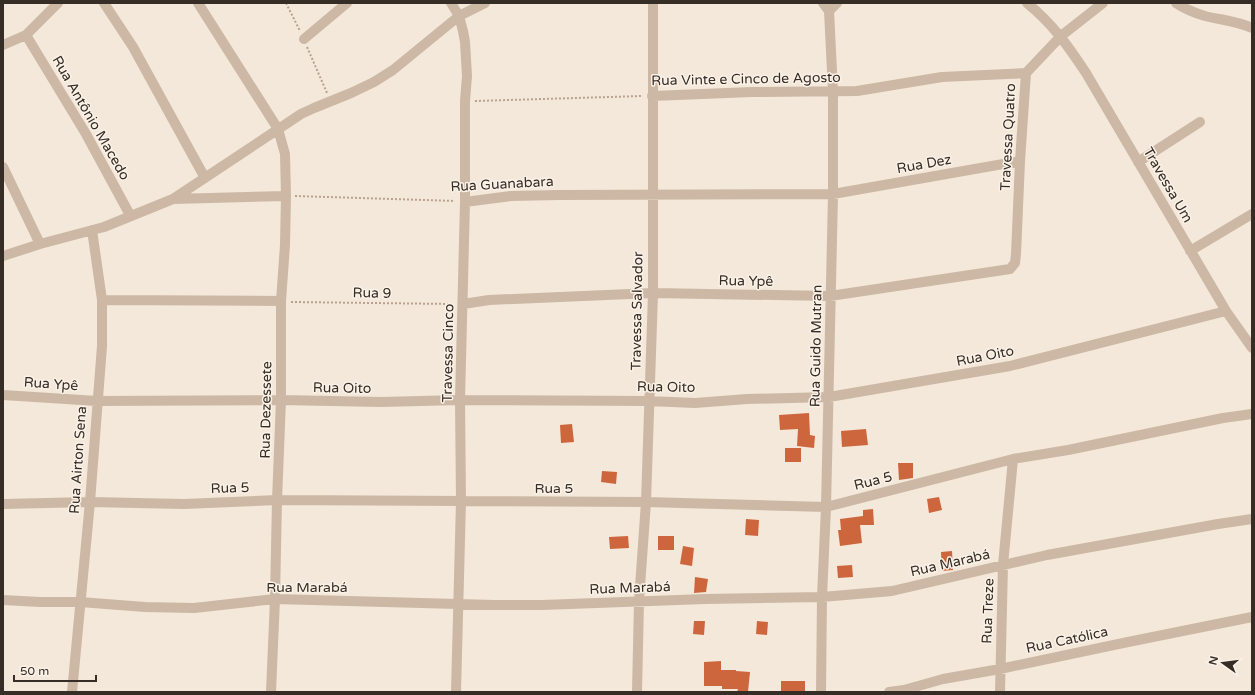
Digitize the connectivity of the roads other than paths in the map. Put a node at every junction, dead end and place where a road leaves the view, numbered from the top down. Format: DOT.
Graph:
graph roads {
  1 [pos="58,3"];
  2 [pos="104,3"];
  3 [pos="198,3"];
  4 [pos="347,3"];
  5 [pos="451,3"];
  6 [pos="485,3"];
  7 [pos="653,3"];
  8 [pos="837,3"];
  9 [pos="1027,3"];
  10 [pos="1103,3"];
  11 [pos="1176,3"];
  12 [pos="826,7"];
  13 [pos="459,16"];
  14 [pos="1252,28"];
  15 [pos="26,35"];
  16 [pos="1061,36"];
  17 [pos="304,39"];
  18 [pos="3,45"];
  19 [pos="1026,73"];
  20 [pos="833,91"];
  21 [pos="652,96"];
  22 [pos="1200,122"];
  23 [pos="278,129"];
  24 [pos="1020,161"];
  25 [pos="1138,162"];
  26 [pos="3,167"];
  27 [pos="205,178"];
  28 [pos="652,194"];
  29 [pos="833,194"];
  30 [pos="286,196"];
  31 [pos="173,199"];
  32 [pos="465,202"];
  33 [pos="1252,214"];
  34 [pos="130,215"];
  35 [pos="92,230"];
  36 [pos="40,244"];
  37 [pos="1190,250"];
  38 [pos="1016,254"];
  39 [pos="3,256"];
  40 [pos="653,293"];
  41 [pos="830,296"];
  42 [pos="102,300"];
  43 [pos="281,301"];
  44 [pos="463,304"];
  45 [pos="1226,311"];
  46 [pos="1252,348"];
  47 [pos="3,395"];
  48 [pos="829,397"];
  49 [pos="281,400"];
  50 [pos="460,400"];
  51 [pos="97,401"];
  52 [pos="648,401"];
  53 [pos="1252,414"];
  54 [pos="1013,459"];
  55 [pos="277,500"];
  56 [pos="461,501"];
  57 [pos="90,502"];
  58 [pos="646,502"];
  59 [pos="3,504"];
  60 [pos="826,507"];
  61 [pos="1252,519"];
  62 [pos="1003,565"];
  63 [pos="822,597"];
  64 [pos="3,600"];
  65 [pos="275,600"];
  66 [pos="639,601"];
  67 [pos="80,602"];
  68 [pos="458,604"];
  69 [pos="1252,617"];
  70 [pos="1000,669"];
  71 [pos="72,692"];
  72 [pos="271,692"];
  73 [pos="456,692"];
  74 [pos="637,692"];
  75 [pos="821,692"];
  76 [pos="889,692"];
  77 [pos="1000,692"];
  1 -- 15 [label="street"];
  2 -- 27 [label="street"];
  3 -- 23 [label="street, Rua Dezessete"];
  4 -- 17 [label="street"];
  5 -- 13 [label="street, Travessa Cinco"];
  6 -- 13 [label="street"];
  7 -- 21 [label="street, Travessa Salvador"];
  8 -- 12 [label="street"];
  9 -- 16 [label="street, Travessa Um"];
  10 -- 16 [label="street, Travessa Quatro"];
  11 -- 14 [label="street"];
  12 -- 20 [label="street, Rua Guido Mutran"];
  13 -- 23 [label="street"];
  13 -- 32 [label="street, Travessa Cinco"];
  15 -- 18 [label="street"];
  15 -- 34 [label="street, Rua Antônio Macedo"];
  16 -- 19 [label="street, Travessa Quatro"];
  16 -- 25 [label="street, Travessa Um"];
  19 -- 20 [label="street, Rua Vinte e Cinco de Agosto"];
  19 -- 24 [label="street, Travessa Quatro"];
  20 -- 21 [label="street, Rua Vinte e Cinco de Agosto"];
  20 -- 29 [label="street, Rua Guido Mutran"];
  21 -- 28 [label="street, Travessa Salvador"];
  22 -- 25 [label="street"];
  23 -- 27 [label="street"];
  23 -- 30 [label="street, Rua Dezessete"];
  24 -- 29 [label="street, Rua Dez"];
  24 -- 38 [label="street, Travessa Quatro"];
  25 -- 37 [label="street, Travessa Um"];
  26 -- 36 [label="street"];
  27 -- 31 [label="street"];
  28 -- 29 [label="street, Rua Guanabara"];
  28 -- 32 [label="street, Rua Guanabara"];
  28 -- 40 [label="street, Travessa Salvador"];
  29 -- 41 [label="street, Rua Guido Mutran"];
  30 -- 31 [label="street"];
  30 -- 43 [label="street, Rua Dezessete"];
  31 -- 34 [label="street"];
  32 -- 44 [label="street, Travessa Cinco"];
  33 -- 37 [label="street"];
  34 -- 35 [label="street"];
  35 -- 36 [label="street"];
  35 -- 42 [label="street, Rua Airton Sena"];
  36 -- 39 [label="street"];
  37 -- 45 [label="street, Travessa Um"];
  38 -- 41 [label="street, Rua Ypê"];
  40 -- 41 [label="street, Rua Ypê"];
  40 -- 44 [label="street, Rua Ypê"];
  40 -- 52 [label="street, Travessa Salvador"];
  41 -- 48 [label="street, Rua Guido Mutran"];
  42 -- 43 [label="street"];
  42 -- 51 [label="street, Rua Airton Sena"];
  43 -- 49 [label="street, Rua Dezessete"];
  44 -- 50 [label="street, Travessa Cinco"];
  45 -- 46 [label="street, Travessa Um"];
  45 -- 48 [label="street, Rua Oito"];
  47 -- 51 [label="street, Rua Ypê"];
  48 -- 52 [label="street, Rua Oito"];
  48 -- 60 [label="street, Rua Guido Mutran"];
  49 -- 50 [label="street, Rua Oito"];
  49 -- 51 [label="street, Rua Oito"];
  49 -- 55 [label="street, Rua Dezessete"];
  50 -- 52 [label="street, Rua Oito"];
  50 -- 56 [label="street, Travessa Cinco"];
  51 -- 57 [label="street, Rua Airton Sena"];
  52 -- 58 [label="street, Travessa Salvador"];
  53 -- 54 [label="street, Rua 5"];
  54 -- 60 [label="street, Rua 5"];
  54 -- 62 [label="street, Rua Treze"];
  55 -- 56 [label="street, Rua 5"];
  55 -- 57 [label="street, Rua 5"];
  55 -- 65 [label="street, Rua Dezessete"];
  56 -- 58 [label="street, Rua 5"];
  56 -- 68 [label="street, Travessa Cinco"];
  57 -- 59 [label="street, Rua 5"];
  57 -- 67 [label="street, Rua Airton Sena"];
  58 -- 60 [label="street, Rua 5"];
  58 -- 66 [label="street, Travessa Salvador"];
  60 -- 63 [label="street, Rua Guido Mutran"];
  61 -- 62 [label="street, Rua Marabá"];
  62 -- 63 [label="street, Rua Marabá"];
  62 -- 70 [label="street, Rua Treze"];
  63 -- 66 [label="street, Rua Marabá"];
  63 -- 75 [label="street, Rua Guido Mutran"];
  64 -- 67 [label="street, Rua Marabá"];
  65 -- 67 [label="street, Rua Marabá"];
  65 -- 68 [label="street, Rua Marabá"];
  65 -- 72 [label="street, Rua Dezessete"];
  66 -- 68 [label="street, Rua Marabá"];
  66 -- 74 [label="street, Travessa Salvador"];
  67 -- 71 [label="street, Rua Airton Sena"];
  68 -- 73 [label="street, Travessa Cinco"];
  69 -- 70 [label="street, Rua Católica"];
  70 -- 76 [label="street, Rua Católica"];
  70 -- 77 [label="street, Rua Treze"];
}
